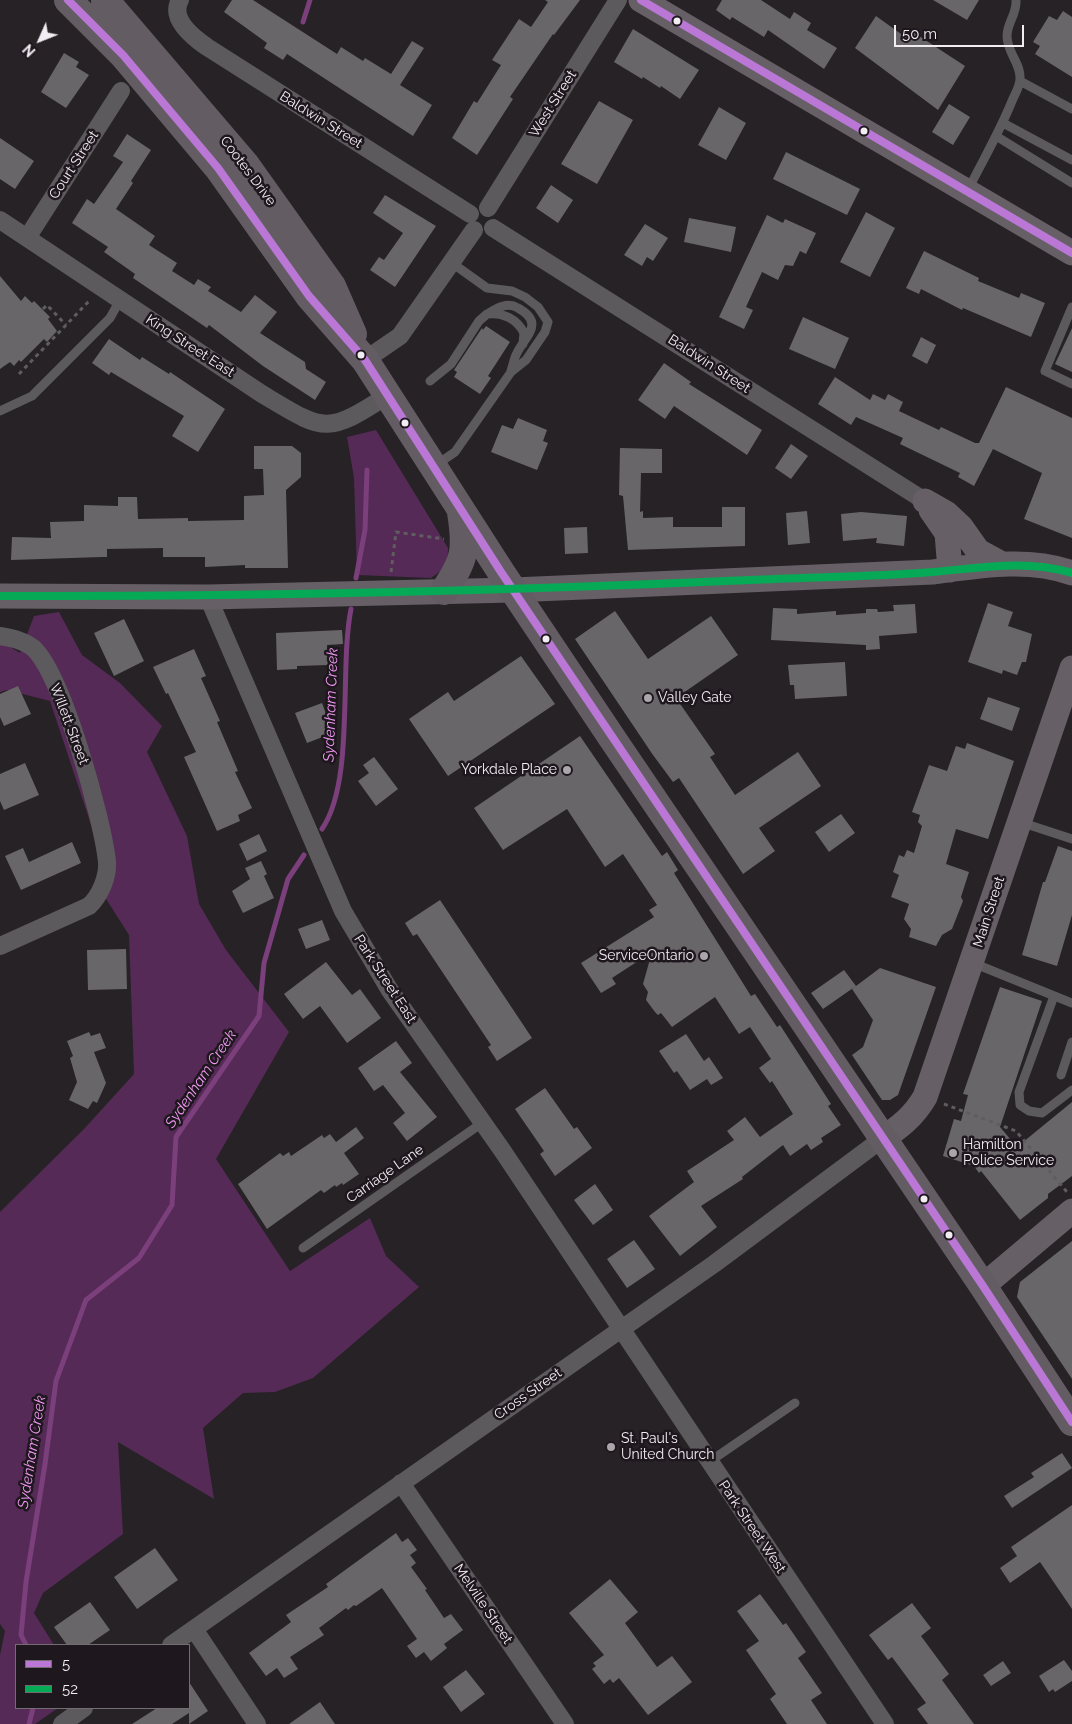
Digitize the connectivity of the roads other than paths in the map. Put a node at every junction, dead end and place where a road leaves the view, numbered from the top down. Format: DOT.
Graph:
graph roads {
  1 [pos="68,0"];
  2 [pos="106,0"];
  3 [pos="618,0"];
  4 [pos="1016,0"];
  5 [pos="651,3"];
  6 [pos="179,9"];
  7 [pos="1020,81"];
  8 [pos="122,92"];
  9 [pos="1072,109"];
  10 [pos="1003,123"];
  11 [pos="996,136"];
  12 [pos="1072,160"];
  13 [pos="1072,183"];
  14 [pos="966,192"];
  15 [pos="488,208"];
  16 [pos="0,220"];
  17 [pos="472,222"];
  18 [pos="493,228"];
  19 [pos="27,238"];
  20 [pos="1072,254"];
  21 [pos="452,263"];
  22 [pos="120,300"];
  23 [pos="1072,307"];
  24 [pos="488,314"];
  25 [pos="523,344"];
  26 [pos="365,360"];
  27 [pos="511,372"];
  28 [pos="430,381"];
  29 [pos="1072,384"];
  30 [pos="388,395"];
  31 [pos="0,411"];
  32 [pos="433,466"];
  33 [pos="924,501"];
  34 [pos="460,508"];
  35 [pos="1000,564"];
  36 [pos="950,570"];
  37 [pos="1072,573"];
  38 [pos="513,590"];
  39 [pos="444,591"];
  40 [pos="0,596"];
  41 [pos="208,596"];
  42 [pos="0,636"];
  43 [pos="1072,668"];
  44 [pos="1019,822"];
  45 [pos="1072,839"];
  46 [pos="0,946"];
  47 [pos="972,963"];
  48 [pos="1054,996"];
  49 [pos="1072,1003"];
  50 [pos="1072,1042"];
  51 [pos="1061,1075"];
  52 [pos="1072,1090"];
  53 [pos="482,1123"];
  54 [pos="882,1139"];
  55 [pos="1072,1212"];
  56 [pos="303,1248"];
  57 [pos="983,1286"];
  58 [pos="621,1329"];
  59 [pos="795,1404"];
  60 [pos="1072,1422"];
  61 [pos="709,1462"];
  62 [pos="401,1483"];
  63 [pos="194,1629"];
  64 [pos="172,1644"];
  65 [pos="83,1709"];
  66 [pos="62,1724"];
  67 [pos="257,1724"];
  68 [pos="564,1724"];
  69 [pos="885,1724"];
  1 -- 26 [label="main road, Cootes Drive"];
  2 -- 26 [label="main road, Cootes Drive"];
  3 -- 15 [label="street, West Street"];
  4 -- 7 [label="lane"];
  5 -- 14 [label="street"];
  6 -- 17 [label="street, Baldwin Street"];
  7 -- 9 [label="lane"];
  7 -- 10 [label="lane"];
  8 -- 19 [label="street, Court Street"];
  10 -- 11 [label="lane"];
  10 -- 12 [label="lane"];
  11 -- 13 [label="lane"];
  11 -- 14 [label="lane"];
  14 -- 20 [label="street"];
  15 -- 17 [label="street"];
  15 -- 18 [label="street"];
  16 -- 19 [label="street, King Street East"];
  17 -- 18 [label="street"];
  17 -- 21 [label="street"];
  18 -- 33 [label="street, Baldwin Street"];
  19 -- 22 [label="street, King Street East"];
  21 -- 26 [label="street"];
  21 -- 27 [label="lane"];
  22 -- 30 [label="street, King Street East"];
  22 -- 31 [label="lane"];
  23 -- 29 [label="lane"];
  24 -- 25 [label="lane"];
  24 -- 25 [label="lane"];
  24 -- 28 [label="lane"];
  25 -- 27 [label="lane"];
  26 -- 30 [label="main road, Cootes Drive"];
  27 -- 32 [label="lane"];
  30 -- 32 [label="main road, Cootes Drive"];
  32 -- 34 [label="main road, Cootes Drive"];
  33 -- 35 [label="street"];
  33 -- 36 [label="street"];
  34 -- 38 [label="main road, Cootes Drive"];
  34 -- 39 [label="main road"];
  35 -- 36 [label="street"];
  35 -- 37 [label="street"];
  36 -- 38 [label="street"];
  38 -- 39 [label="street"];
  38 -- 54 [label="main road"];
  39 -- 41 [label="street"];
  40 -- 41 [label="street"];
  41 -- 53 [label="street, Park Street East"];
  42 -- 46 [label="street, Willett Street"];
  43 -- 44 [label="street, Main Street"];
  44 -- 45 [label="lane"];
  44 -- 47 [label="street, Main Street"];
  47 -- 48 [label="lane"];
  47 -- 54 [label="street, Main Street"];
  48 -- 49 [label="lane"];
  48 -- 52 [label="lane"];
  50 -- 51 [label="lane"];
  53 -- 56 [label="lane, Carriage Lane"];
  53 -- 58 [label="street, Park Street East"];
  54 -- 57 [label="main road"];
  54 -- 58 [label="street, Cross Street"];
  55 -- 57 [label="street"];
  57 -- 60 [label="main road"];
  58 -- 61 [label="street, Park Street West"];
  58 -- 62 [label="street, Cross Street"];
  59 -- 61 [label="lane"];
  61 -- 69 [label="street, Park Street West"];
  62 -- 63 [label="street, Cross Street"];
  62 -- 68 [label="street, Melville Street"];
  63 -- 64 [label="street, Cross Street"];
  63 -- 67 [label="street"];
  65 -- 66 [label="street"];
}
